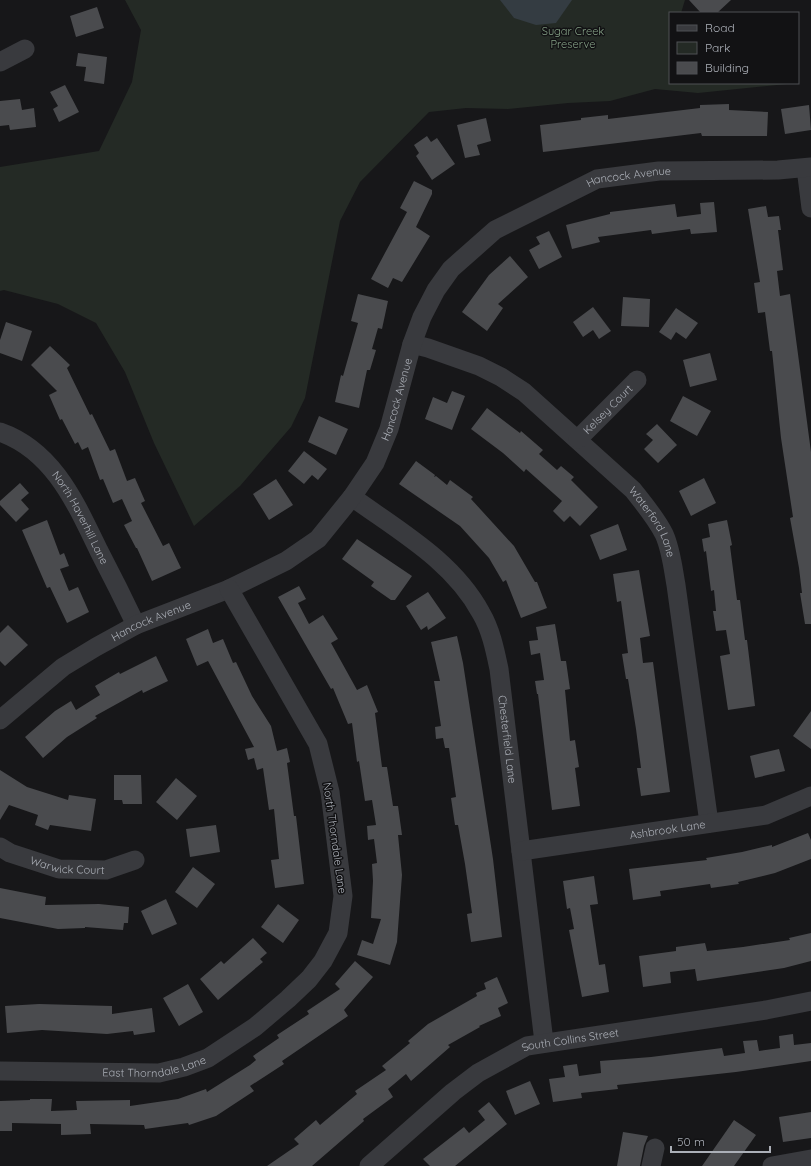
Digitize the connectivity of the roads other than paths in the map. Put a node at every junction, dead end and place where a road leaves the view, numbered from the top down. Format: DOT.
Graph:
graph roads {
  1 [pos="25,49"];
  2 [pos="0,62"];
  3 [pos="808,168"];
  4 [pos="811,208"];
  5 [pos="412,344"];
  6 [pos="637,380"];
  7 [pos="0,432"];
  8 [pos="578,439"];
  9 [pos="352,497"];
  10 [pos="229,589"];
  11 [pos="136,626"];
  12 [pos="1,718"];
  13 [pos="811,796"];
  14 [pos="709,822"];
  15 [pos="0,847"];
  16 [pos="521,851"];
  17 [pos="135,860"];
  18 [pos="288,999"];
  19 [pos="811,1001"];
  20 [pos="544,1042"];
  21 [pos="0,1072"];
  22 [pos="655,1148"];
  23 [pos="811,1159"];
  24 [pos="369,1166"];
  25 [pos="651,1166"];
  26 [pos="772,1166"];
  1 -- 2 [label="street"];
  3 -- 4 [label="street"];
  3 -- 5 [label="street, Hancock Avenue"];
  5 -- 8 [label="street, Waterford Lane"];
  5 -- 9 [label="street, Hancock Avenue"];
  6 -- 8 [label="street, Kelsey Court"];
  7 -- 11 [label="street, North Haverhill Lane"];
  8 -- 14 [label="street, Waterford Lane"];
  9 -- 10 [label="street, Hancock Avenue"];
  9 -- 16 [label="street, Chesterfield Lane"];
  10 -- 11 [label="street, Hancock Avenue"];
  10 -- 18 [label="street, North Thorndale Lane"];
  11 -- 12 [label="street, Hancock Avenue"];
  13 -- 14 [label="street, Ashbrook Lane"];
  14 -- 16 [label="street, Ashbrook Lane"];
  15 -- 17 [label="street, Warwick Court"];
  16 -- 20 [label="street, Chesterfield Lane"];
  18 -- 21 [label="street, East Thorndale Lane"];
  19 -- 20 [label="street, South Collins Street"];
  20 -- 24 [label="street, South Collins Street"];
  22 -- 25 [label="street"];
  23 -- 26 [label="street"];
}
